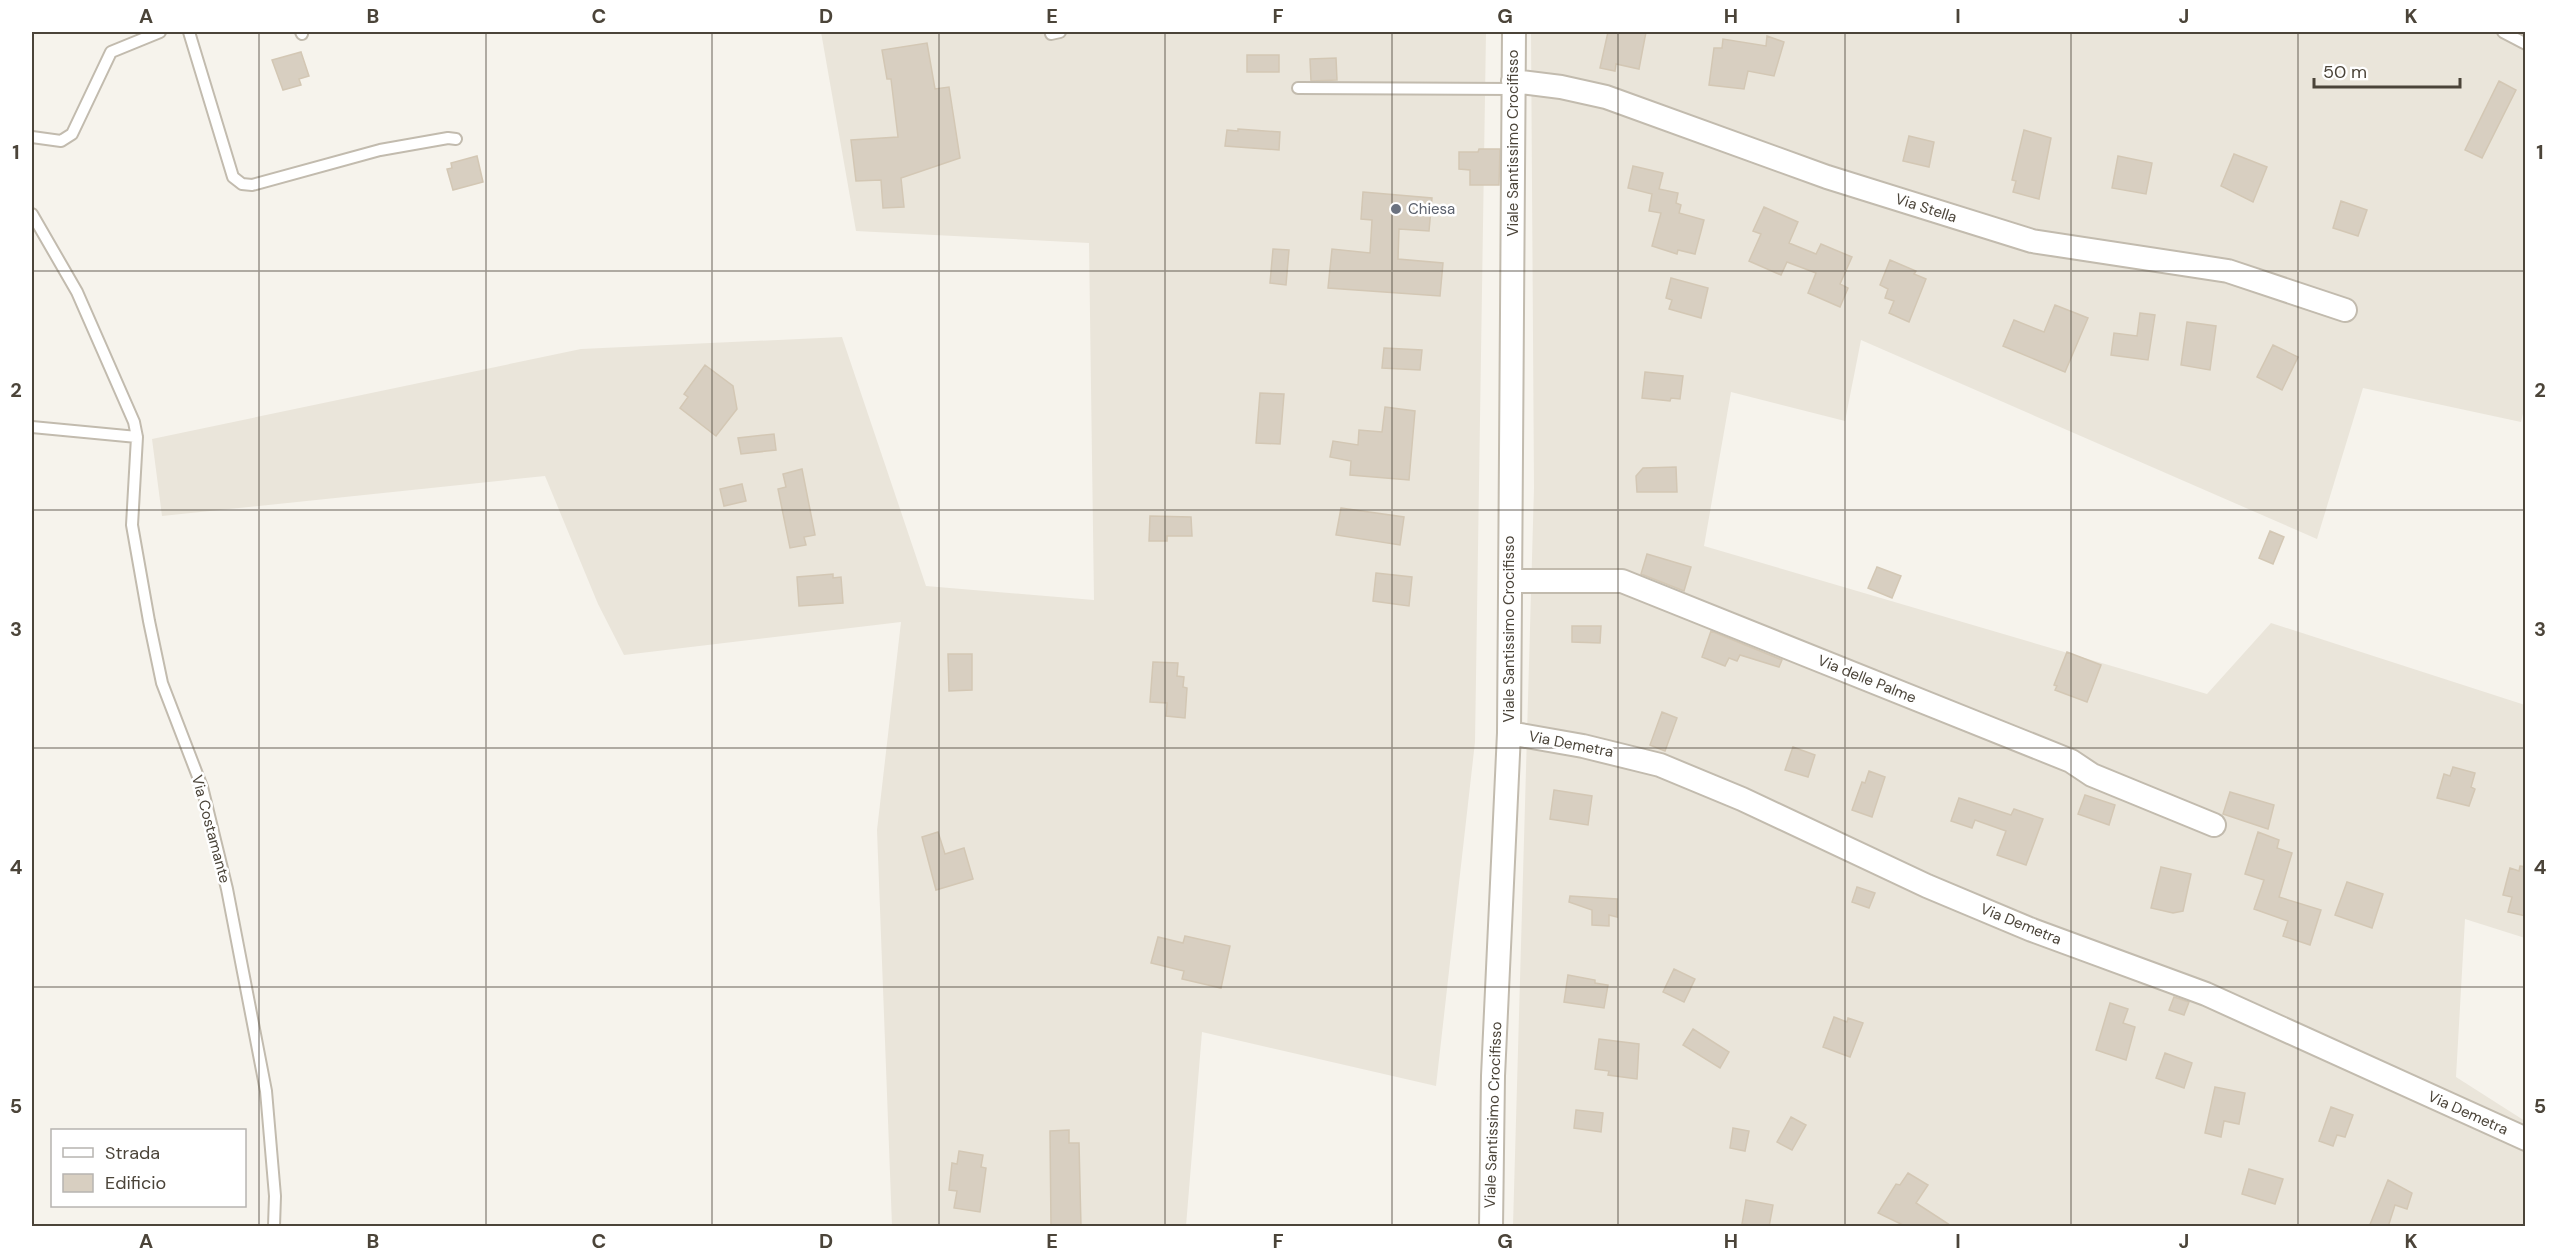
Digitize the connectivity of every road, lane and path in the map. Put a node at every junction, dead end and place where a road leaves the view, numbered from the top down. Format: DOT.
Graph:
graph roads {
  1 [pos="160,32"];
  2 [pos="189,32"];
  3 [pos="1514,32"];
  4 [pos="2504,32"];
  5 [pos="2526,44"];
  6 [pos="1513,85"];
  7 [pos="1298,88"];
  8 [pos="32,137"];
  9 [pos="456,139"];
  10 [pos="32,214"];
  11 [pos="2345,309"];
  12 [pos="32,427"];
  13 [pos="137,437"];
  14 [pos="1510,581"];
  15 [pos="1509,733"];
  16 [pos="2214,825"];
  17 [pos="2526,1139"];
  18 [pos="274,1227"];
  19 [pos="1491,1227"];
  1 -- 8 [label="lane"];
  2 -- 9 [label="lane"];
  3 -- 6 [label="street, Viale Santissimo Crocifisso"];
  4 -- 5 [label="lane"];
  6 -- 7 [label="lane"];
  6 -- 11 [label="street, Via Stella"];
  6 -- 14 [label="street, Viale Santissimo Crocifisso"];
  10 -- 13 [label="lane, Via Costamante"];
  12 -- 13 [label="lane"];
  13 -- 18 [label="lane, Via Costamante"];
  14 -- 15 [label="street, Viale Santissimo Crocifisso"];
  14 -- 16 [label="street, Via delle Palme"];
  15 -- 17 [label="street, Via Demetra"];
  15 -- 19 [label="street, Viale Santissimo Crocifisso"];
}
